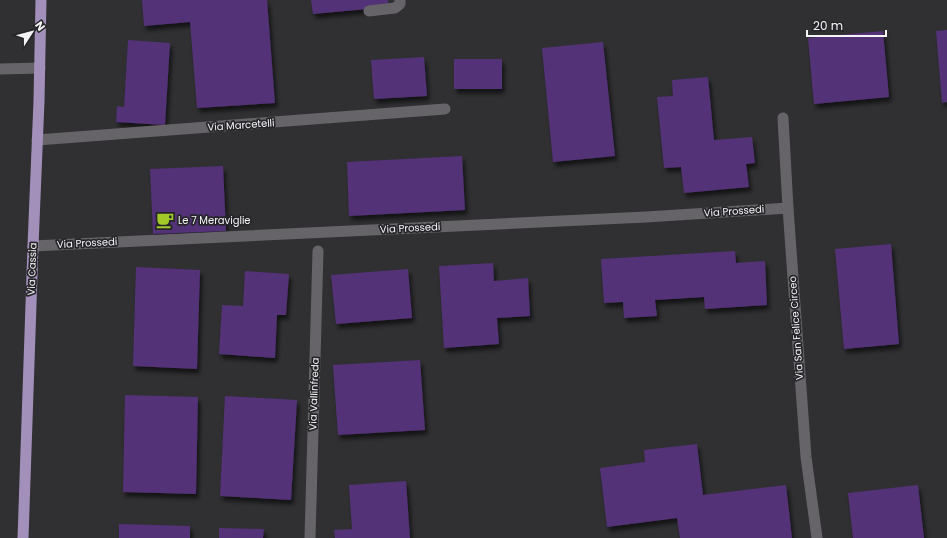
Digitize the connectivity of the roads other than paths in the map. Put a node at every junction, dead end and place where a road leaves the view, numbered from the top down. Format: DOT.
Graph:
graph roads {
  1 [pos="40,0"];
  2 [pos="400,0"];
  3 [pos="370,11"];
  4 [pos="40,68"];
  5 [pos="0,69"];
  6 [pos="445,109"];
  7 [pos="783,118"];
  8 [pos="37,140"];
  9 [pos="788,208"];
  10 [pos="33,246"];
  11 [pos="318,251"];
  12 [pos="24,538"];
  13 [pos="310,538"];
  14 [pos="816,538"];
  1 -- 4 [label="main road, Via Cassia"];
  2 -- 3 [label="street"];
  4 -- 5 [label="street"];
  4 -- 8 [label="main road, Via Cassia"];
  6 -- 8 [label="street, Via Marcetelli"];
  7 -- 9 [label="street, Via San Felice Circeo"];
  8 -- 10 [label="main road, Via Cassia"];
  9 -- 10 [label="street, Via Prossedi"];
  9 -- 14 [label="street, Via San Felice Circeo"];
  10 -- 12 [label="main road, Via Cassia"];
  11 -- 13 [label="street, Via Vallinfreda"];
}
